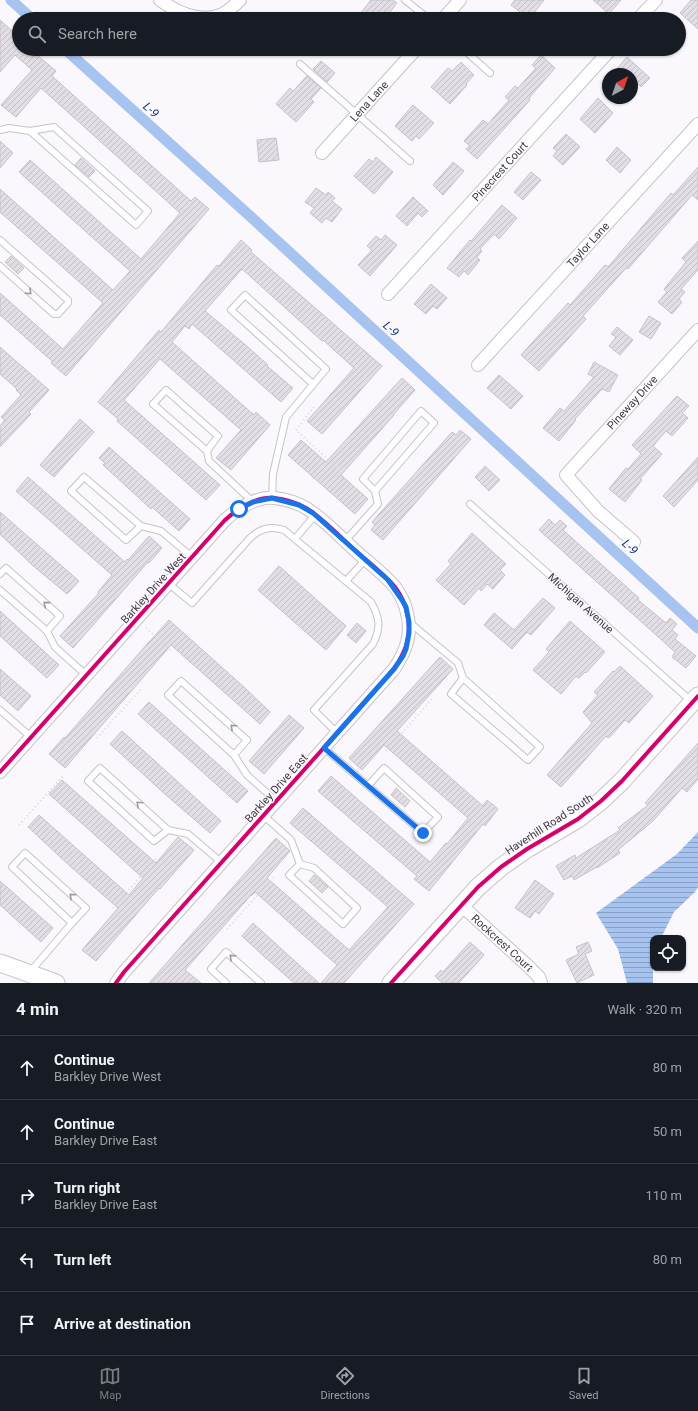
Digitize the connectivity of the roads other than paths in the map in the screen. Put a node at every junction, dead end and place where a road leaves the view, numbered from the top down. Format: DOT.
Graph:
graph roads {
  1 [pos="160,0"];
  2 [pos="240,0"];
  3 [pos="405,0"];
  4 [pos="460,0"];
  5 [pos="656,0"];
  6 [pos="181,12"];
  7 [pos="225,12"];
  8 [pos="420,12"];
  9 [pos="449,12"];
  10 [pos="645,12"];
  11 [pos="410,56"];
  12 [pos="471,56"];
  13 [pos="605,56"];
  14 [pos="300,64"];
  15 [pos="490,73"];
  16 [pos="356,115"];
  17 [pos="698,124"];
  18 [pos="0,130"];
  19 [pos="30,131"];
  20 [pos="322,153"];
  21 [pos="410,161"];
  22 [pos="0,240"];
  23 [pos="0,266"];
  24 [pos="388,294"];
  25 [pos="698,330"];
  26 [pos="478,366"];
  27 [pos="313,384"];
  28 [pos="207,451"];
  29 [pos="375,491"];
  30 [pos="272,498"];
  31 [pos="253,502"];
  32 [pos="470,504"];
  33 [pos="315,515"];
  34 [pos="141,526"];
  35 [pos="295,539"];
  36 [pos="345,541"];
  37 [pos="634,542"];
  38 [pos="192,557"];
  39 [pos="365,560"];
  40 [pos="0,574"];
  41 [pos="346,581"];
  42 [pos="168,584"];
  43 [pos="0,590"];
  44 [pos="409,622"];
  45 [pos="47,631"];
  46 [pos="86,676"];
  47 [pos="463,678"];
  48 [pos="695,699"];
  49 [pos="0,710"];
  50 [pos="337,733"];
  51 [pos="31,737"];
  52 [pos="324,748"];
  53 [pos="234,755"];
  54 [pos="0,772"];
  55 [pos="368,786"];
  56 [pos="276,801"];
  57 [pos="263,816"];
  58 [pos="168,830"];
  59 [pos="221,862"];
  60 [pos="300,864"];
  61 [pos="460,905"];
  62 [pos="72,922"];
  63 [pos="0,963"];
  64 [pos="29,974"];
  65 [pos="56,983"];
  66 [pos="116,983"];
  67 [pos="226,983"];
  68 [pos="261,983"];
  69 [pos="391,983"];
  70 [pos="541,983"];
  1 -- 6 [label="street"];
  2 -- 7 [label="street"];
  3 -- 8 [label="lane"];
  4 -- 9 [label="street"];
  5 -- 10 [label="street"];
  11 -- 16 [label="street, Lena Lane"];
  12 -- 15 [label="lane"];
  13 -- 24 [label="street, Pinecrest Court"];
  14 -- 16 [label="lane"];
  16 -- 20 [label="street, Lena Lane"];
  16 -- 21 [label="lane"];
  17 -- 26 [label="street, Taylor Lane"];
  18 -- 19 [label="lane"];
  19 -- 19 [label="lane"];
  23 -- 22 [label="lane, one-way"];
  25 -- 37 [label="street, Pineway Drive"];
  27 -- 27 [label="lane"];
  27 -- 30 [label="lane"];
  28 -- 28 [label="lane"];
  28 -- 31 [label="lane"];
  29 -- 29 [label="lane"];
  29 -- 36 [label="lane"];
  30 -- 31 [label="street, Barkley Drive West"];
  30 -- 33 [label="street, Barkley Drive West"];
  31 -- 38 [label="street, Barkley Drive West"];
  32 -- 48 [label="lane, Michigan Avenue"];
  33 -- 35 [label="lane"];
  33 -- 36 [label="street, Barkley Drive West"];
  34 -- 34 [label="lane"];
  34 -- 38 [label="lane"];
  35 -- 41 [label="lane"];
  35 -- 42 [label="lane"];
  36 -- 39 [label="street, Barkley Drive East"];
  38 -- 42 [label="street, Barkley Drive West"];
  39 -- 41 [label="lane"];
  39 -- 44 [label="street, Barkley Drive East"];
  45 -- 40 [label="lane, one-way"];
  41 -- 50 [label="lane"];
  42 -- 46 [label="street, Barkley Drive West"];
  43 -- 45 [label="lane"];
  44 -- 47 [label="lane"];
  44 -- 50 [label="street, Barkley Drive East"];
  45 -- 46 [label="lane"];
  46 -- 51 [label="street, Barkley Drive West"];
  47 -- 47 [label="lane"];
  48 -- 61 [label="street, Haverhill Road South"];
  49 -- 51 [label="lane"];
  50 -- 52 [label="street, Barkley Drive East"];
  51 -- 54 [label="street, Barkley Drive West"];
  52 -- 55 [label="lane"];
  52 -- 56 [label="street, Barkley Drive East"];
  53 -- 53 [label="lane, one-way"];
  53 -- 56 [label="lane"];
  55 -- 55 [label="lane"];
  56 -- 57 [label="street, Barkley Drive East"];
  57 -- 59 [label="street, Barkley Drive East"];
  57 -- 60 [label="lane"];
  58 -- 58 [label="lane, one-way"];
  58 -- 59 [label="lane"];
  59 -- 66 [label="street, Barkley Drive East"];
  60 -- 60 [label="lane"];
  61 -- 69 [label="street, Haverhill Road South"];
  61 -- 70 [label="street, Rockcrest Court"];
  62 -- 62 [label="lane, one-way"];
  62 -- 64 [label="lane"];
  63 -- 64 [label="street"];
  64 -- 65 [label="street"];
  68 -- 67 [label="lane, one-way"];
}
